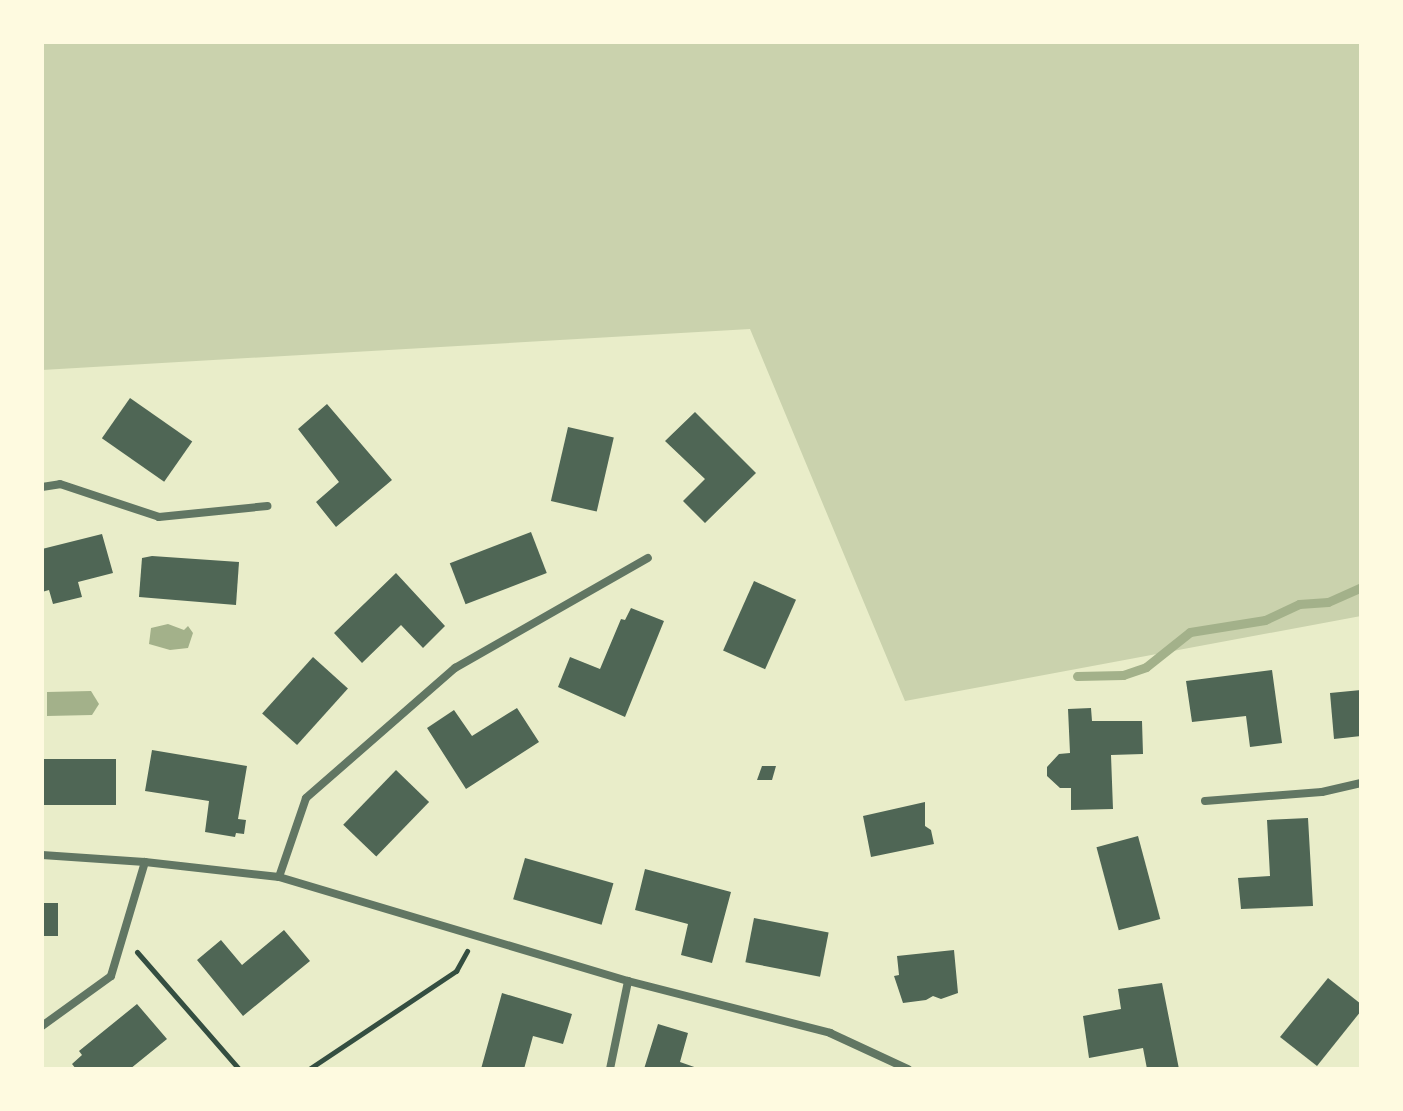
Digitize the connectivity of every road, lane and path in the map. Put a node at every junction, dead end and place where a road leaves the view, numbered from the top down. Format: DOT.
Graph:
graph roads {
  1 [pos="42,487"];
  2 [pos="267,506"];
  3 [pos="648,558"];
  4 [pos="1361,783"];
  5 [pos="1205,801"];
  6 [pos="42,855"];
  7 [pos="145,862"];
  8 [pos="279,877"];
  9 [pos="123,936"];
  10 [pos="475,936"];
  11 [pos="628,981"];
  12 [pos="42,1026"];
  13 [pos="239,1069"];
  14 [pos="309,1069"];
  15 [pos="610,1069"];
  16 [pos="908,1069"];
  1 -- 2 [label="street"];
  3 -- 8 [label="street"];
  4 -- 5 [label="street"];
  6 -- 7 [label="street"];
  7 -- 8 [label="street"];
  7 -- 9 [label="street"];
  8 -- 10 [label="street"];
  9 -- 12 [label="street"];
  9 -- 13 [label="path"];
  10 -- 11 [label="street"];
  10 -- 14 [label="path"];
  11 -- 15 [label="street"];
  11 -- 16 [label="street"];
}
